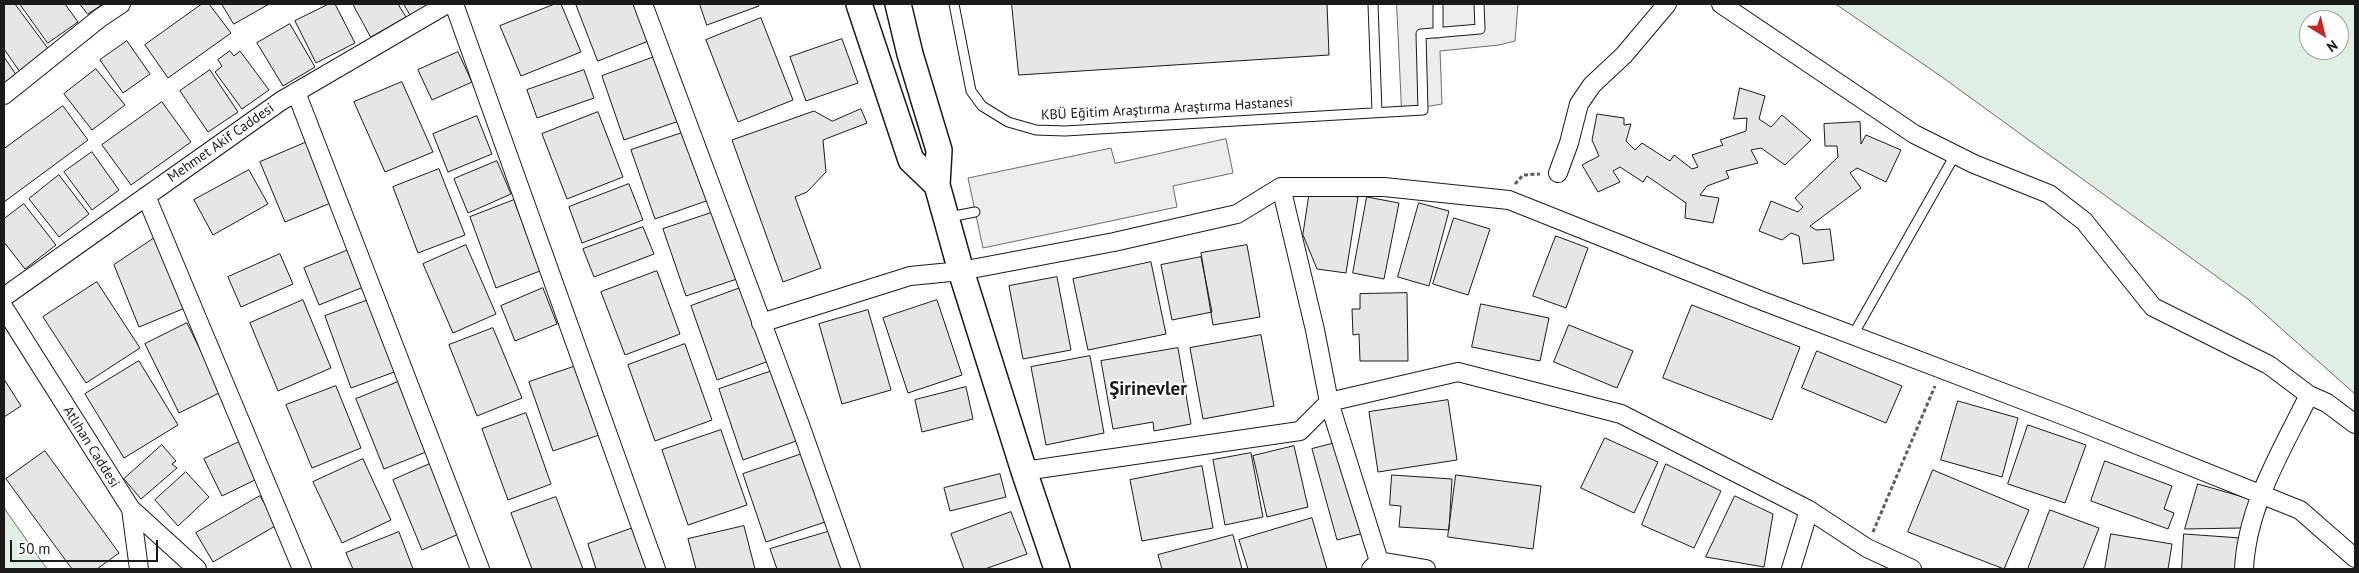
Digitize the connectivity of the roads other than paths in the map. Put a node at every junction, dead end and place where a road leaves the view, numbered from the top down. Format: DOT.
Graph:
graph roads {
  1 [pos="121,4"];
  2 [pos="447,4"];
  3 [pos="454,4"];
  4 [pos="643,4"];
  5 [pos="859,4"];
  6 [pos="898,4"];
  7 [pos="954,4"];
  8 [pos="1373,4"];
  9 [pos="1438,4"];
  10 [pos="1479,4"];
  11 [pos="1667,4"];
  12 [pos="1721,4"];
  13 [pos="1438,33"];
  14 [pos="296,92"];
  15 [pos="4,95"];
  16 [pos="1377,112"];
  17 [pos="1955,154"];
  18 [pos="1558,172"];
  19 [pos="937,185"];
  20 [pos="1281,187"];
  21 [pos="146,196"];
  22 [pos="975,212"];
  23 [pos="946,218"];
  24 [pos="961,271"];
  25 [pos="4,297"];
  26 [pos="4,308"];
  27 [pos="761,322"];
  28 [pos="1853,335"];
  29 [pos="2309,395"];
  30 [pos="1329,402"];
  31 [pos="2355,424"];
  32 [pos="1024,472"];
  33 [pos="2260,494"];
  34 [pos="131,510"];
  35 [pos="1809,510"];
  36 [pos="2355,558"];
  37 [pos="1375,565"];
  38 [pos="139,569"];
  39 [pos="197,569"];
  40 [pos="302,569"];
  41 [pos="480,569"];
  42 [pos="656,569"];
  43 [pos="850,569"];
  44 [pos="1057,569"];
  45 [pos="1426,569"];
  46 [pos="1791,569"];
  47 [pos="1912,569"];
  48 [pos="2244,569"];
  1 -- 15 [label="street"];
  2 -- 14 [label="street, Mehmet Akif Caddesi"];
  3 -- 42 [label="street"];
  4 -- 27 [label="street"];
  5 -- 19 [label="street"];
  6 -- 19 [label="street"];
  7 -- 16 [label="lane, KBÜ Eğitim Araştırma Araştırma Hastanesi"];
  8 -- 16 [label="lane"];
  9 -- 13 [label="lane"];
  10 -- 13 [label="lane, KBÜ Eğitim Araştırma Araştırma Hastanesi"];
  11 -- 18 [label="street"];
  12 -- 17 [label="street"];
  13 -- 16 [label="lane, KBÜ Eğitim Araştırma Araştırma Hastanesi"];
  14 -- 21 [label="street, Mehmet Akif Caddesi"];
  14 -- 41 [label="street"];
  17 -- 28 [label="lane"];
  17 -- 29 [label="street"];
  19 -- 23 [label="street"];
  20 -- 24 [label="street"];
  20 -- 28 [label="street"];
  20 -- 30 [label="street"];
  21 -- 25 [label="street, Mehmet Akif Caddesi"];
  21 -- 40 [label="street"];
  22 -- 23 [label="lane"];
  23 -- 24 [label="street"];
  24 -- 27 [label="street"];
  24 -- 32 [label="street"];
  26 -- 34 [label="street, Atlıhan Caddesi"];
  27 -- 43 [label="street"];
  28 -- 33 [label="street"];
  29 -- 31 [label="street"];
  29 -- 33 [label="street"];
  30 -- 32 [label="street"];
  30 -- 35 [label="street"];
  30 -- 37 [label="street"];
  32 -- 44 [label="street"];
  33 -- 36 [label="street"];
  33 -- 48 [label="street"];
  34 -- 38 [label="street"];
  34 -- 39 [label="street, Atlıhan Caddesi"];
  35 -- 46 [label="street"];
  35 -- 47 [label="street"];
  37 -- 45 [label="street"];
}
